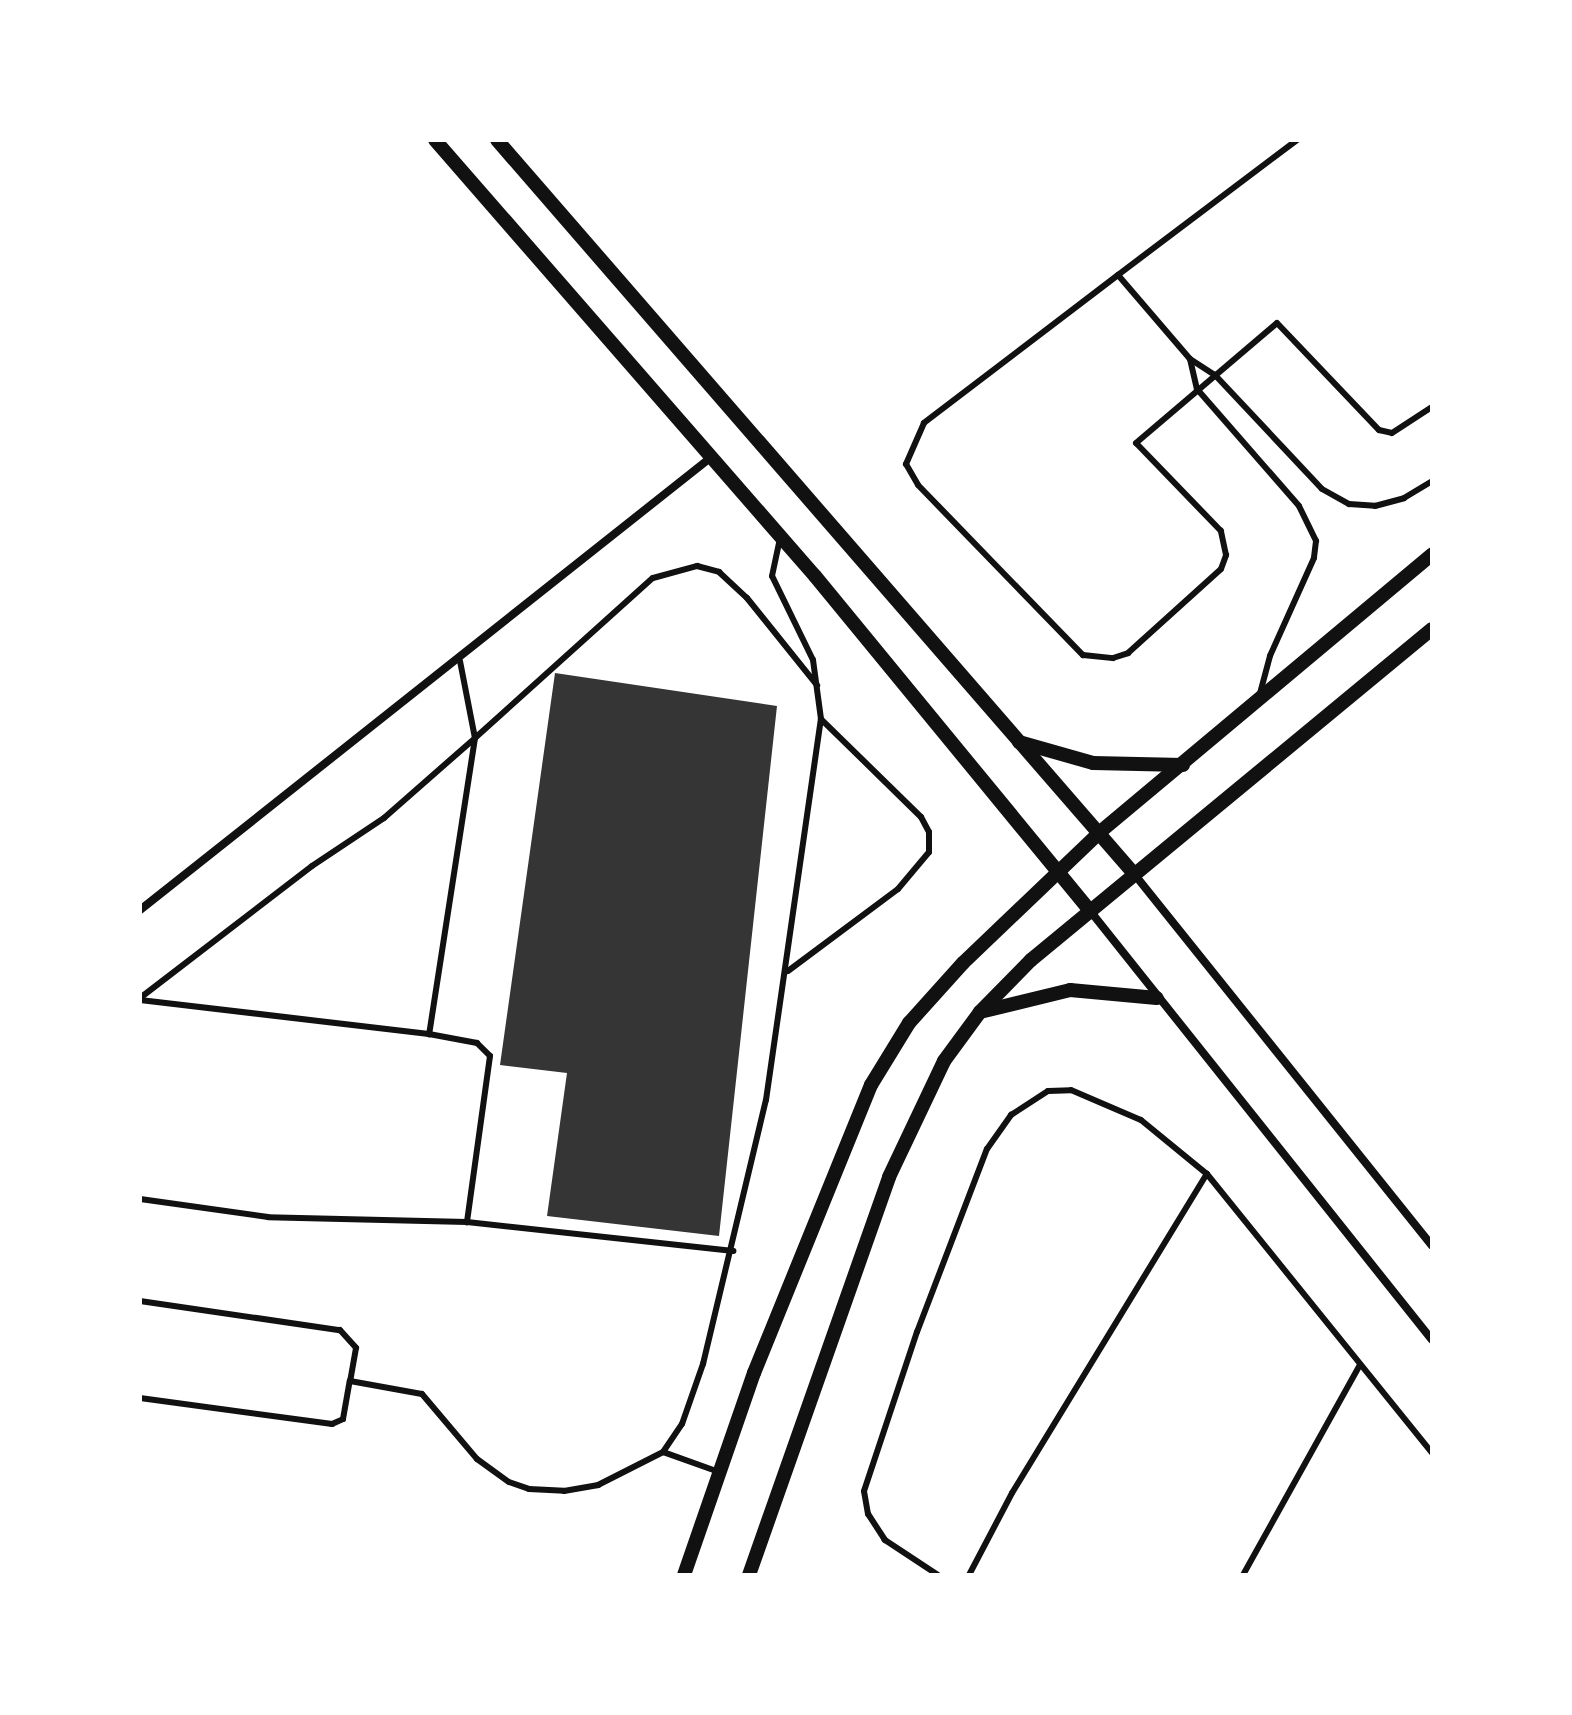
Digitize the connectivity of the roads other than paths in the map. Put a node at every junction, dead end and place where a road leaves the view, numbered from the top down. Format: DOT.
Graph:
graph roads {
  1 [pos="435,140"];
  2 [pos="497,140"];
  3 [pos="1297,140"];
  4 [pos="1118,275"];
  5 [pos="1190,359"];
  6 [pos="1215,375"];
  7 [pos="1197,389"];
  8 [pos="1432,407"];
  9 [pos="710,458"];
  10 [pos="1432,481"];
  11 [pos="780,537"];
  12 [pos="1432,554"];
  13 [pos="1432,629"];
  14 [pos="460,661"];
  15 [pos="820,688"];
  16 [pos="1259,697"];
  17 [pos="821,719"];
  18 [pos="475,738"];
  19 [pos="1019,742"];
  20 [pos="1183,765"];
  21 [pos="1100,832"];
  22 [pos="1056,874"];
  23 [pos="1135,875"];
  24 [pos="140,910"];
  25 [pos="1091,912"];
  26 [pos="788,971"];
  27 [pos="1157,998"];
  28 [pos="140,999"];
  29 [pos="980,1012"];
  30 [pos="429,1034"];
  31 [pos="1207,1174"];
  32 [pos="140,1199"];
  33 [pos="467,1222"];
  34 [pos="1432,1246"];
  35 [pos="733,1251"];
  36 [pos="140,1301"];
  37 [pos="1432,1340"];
  38 [pos="1360,1365"];
  39 [pos="350,1381"];
  40 [pos="140,1398"];
  41 [pos="663,1452"];
  42 [pos="1432,1453"];
  43 [pos="719,1472"];
  44 [pos="924,1572"];
  45 [pos="684,1575"];
  46 [pos="749,1575"];
  47 [pos="938,1575"];
  48 [pos="969,1575"];
  49 [pos="1243,1575"];
  1 -- 9 [label="street"];
  2 -- 19 [label="street"];
  3 -- 4 [label="lane"];
  4 -- 5 [label="lane"];
  4 -- 7 [label="lane"];
  5 -- 6 [label="lane"];
  5 -- 7 [label="lane"];
  6 -- 7 [label="lane"];
  6 -- 8 [label="lane"];
  6 -- 10 [label="lane"];
  7 -- 16 [label="lane"];
  9 -- 11 [label="street"];
  9 -- 14 [label="street"];
  11 -- 15 [label="lane"];
  11 -- 22 [label="street"];
  12 -- 16 [label="street"];
  13 -- 23 [label="street"];
  14 -- 18 [label="lane"];
  14 -- 24 [label="street"];
  15 -- 17 [label="lane"];
  15 -- 18 [label="lane"];
  16 -- 20 [label="street"];
  17 -- 26 [label="lane"];
  17 -- 26 [label="lane"];
  18 -- 28 [label="lane"];
  18 -- 30 [label="lane"];
  19 -- 20 [label="street"];
  19 -- 21 [label="street"];
  20 -- 21 [label="street"];
  21 -- 22 [label="street"];
  21 -- 23 [label="street"];
  22 -- 25 [label="street"];
  22 -- 43 [label="street"];
  23 -- 25 [label="street"];
  23 -- 34 [label="street"];
  25 -- 27 [label="street"];
  25 -- 29 [label="street"];
  26 -- 35 [label="lane"];
  27 -- 29 [label="street"];
  27 -- 37 [label="street"];
  28 -- 30 [label="lane"];
  29 -- 46 [label="street"];
  30 -- 33 [label="lane"];
  31 -- 38 [label="lane"];
  31 -- 44 [label="lane"];
  31 -- 48 [label="lane"];
  32 -- 33 [label="lane"];
  33 -- 35 [label="lane"];
  35 -- 41 [label="lane"];
  36 -- 39 [label="lane"];
  38 -- 42 [label="lane"];
  38 -- 49 [label="lane"];
  39 -- 40 [label="lane"];
  39 -- 41 [label="lane"];
  41 -- 43 [label="lane"];
  43 -- 45 [label="street"];
  44 -- 47 [label="lane"];
}
